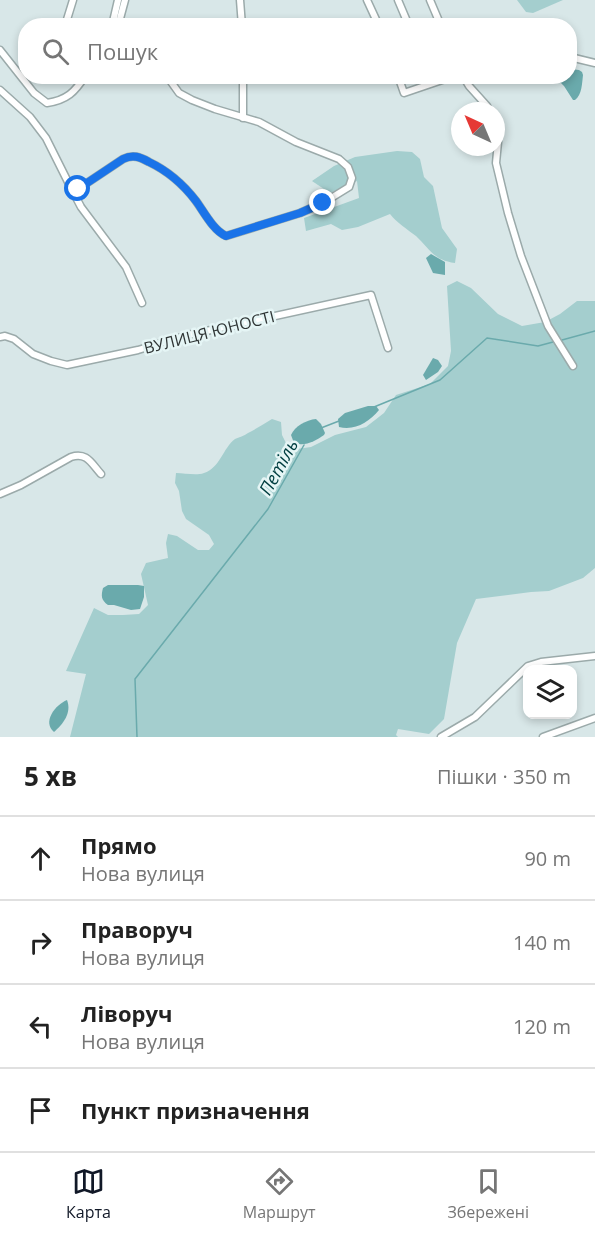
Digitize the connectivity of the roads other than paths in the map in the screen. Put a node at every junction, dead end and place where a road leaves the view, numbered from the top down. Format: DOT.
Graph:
graph roads {
  1 [pos="73,0"];
  2 [pos="118,0"];
  3 [pos="125,0"];
  4 [pos="240,0"];
  5 [pos="367,0"];
  6 [pos="398,0"];
  7 [pos="430,0"];
  8 [pos="67,18"];
  9 [pos="114,18"];
  10 [pos="120,18"];
  11 [pos="241,18"];
  12 [pos="375,18"];
  13 [pos="406,18"];
  14 [pos="438,18"];
  15 [pos="0,50"];
  16 [pos="577,59"];
  17 [pos="595,63"];
  18 [pos="18,73"];
  19 [pos="27,84"];
  20 [pos="80,84"];
  21 [pos="173,84"];
  22 [pos="243,84"];
  23 [pos="401,84"];
  24 [pos="468,84"];
  25 [pos="432,85"];
  26 [pos="0,90"];
  27 [pos="483,102"];
  28 [pos="243,118"];
  29 [pos="497,156"];
  30 [pos="70,186"];
  31 [pos="142,303"];
  32 [pos="0,337"];
  33 [pos="388,348"];
  34 [pos="573,366"];
  35 [pos="100,474"];
  36 [pos="0,495"];
  37 [pos="595,656"];
  38 [pos="595,718"];
  39 [pos="442,736"];
  40 [pos="543,737"];
  1 -- 8 [label="street"];
  2 -- 9 [label="street"];
  3 -- 10 [label="street"];
  4 -- 11 [label="street"];
  5 -- 12 [label="street"];
  6 -- 13 [label="street"];
  7 -- 14 [label="street"];
  15 -- 18 [label="street"];
  16 -- 17 [label="street"];
  19 -- 20 [label="street"];
  21 -- 28 [label="street"];
  22 -- 28 [label="street"];
  23 -- 25 [label="street"];
  24 -- 27 [label="street"];
  26 -- 30 [label="street"];
  28 -- 30 [label="street"];
  29 -- 34 [label="street"];
  30 -- 31 [label="street"];
  32 -- 33 [label="street, ВУЛИЦЯ ЮНОСТІ"];
  35 -- 36 [label="street"];
  37 -- 39 [label="street"];
  38 -- 40 [label="street"];
}
